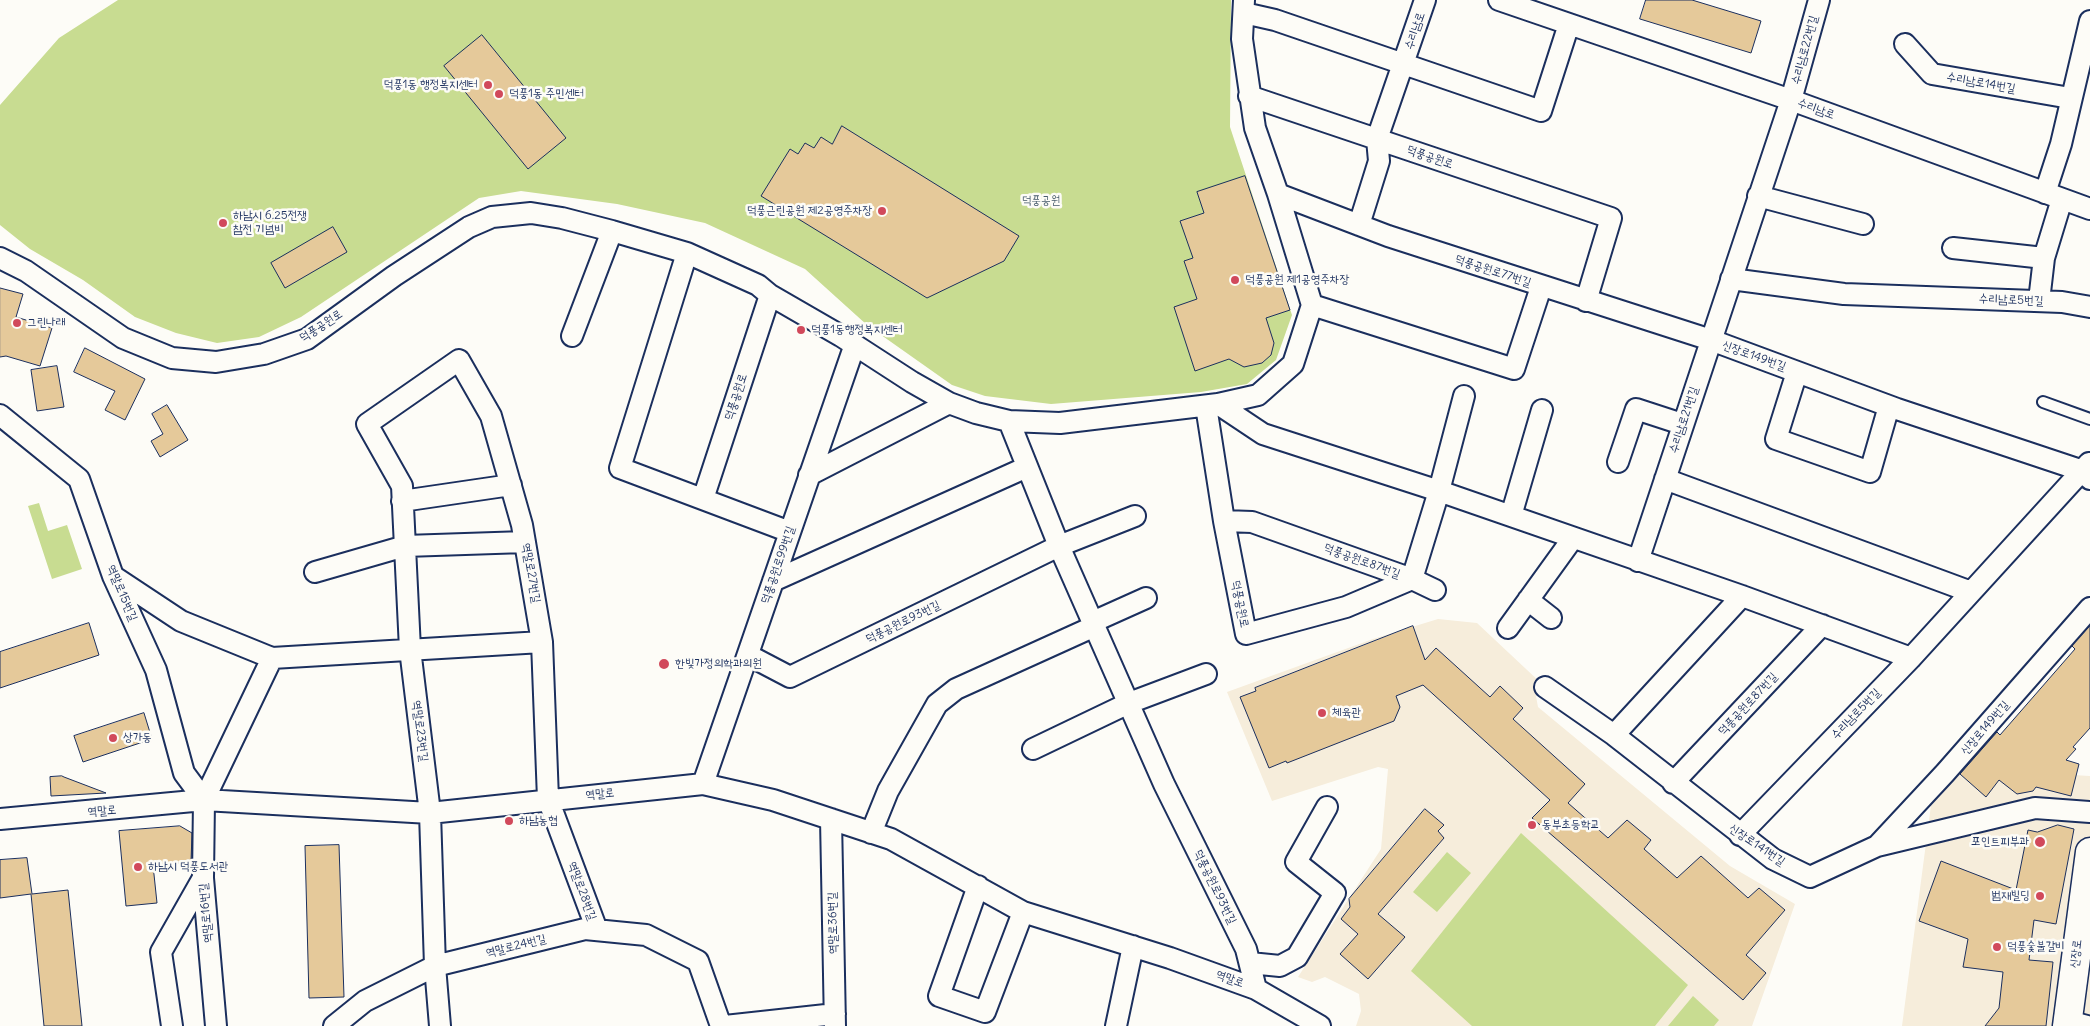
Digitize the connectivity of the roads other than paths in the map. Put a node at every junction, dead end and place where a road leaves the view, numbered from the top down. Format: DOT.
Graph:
graph roads {
  1 [pos="1425,0"];
  2 [pos="1499,0"];
  3 [pos="1819,0"];
  4 [pos="1244,6"];
  5 [pos="2090,21"];
  6 [pos="1568,24"];
  7 [pos="1905,44"];
  8 [pos="1403,64"];
  9 [pos="1249,96"];
  10 [pos="2070,98"];
  11 [pos="1791,100"];
  12 [pos="1377,139"];
  13 [pos="1278,194"];
  14 [pos="1758,196"];
  15 [pos="2054,196"];
  16 [pos="2090,210"];
  17 [pos="1862,224"];
  18 [pos="1359,225"];
  19 [pos="612,231"];
  20 [pos="1953,248"];
  21 [pos="687,253"];
  22 [pos="0,258"];
  23 [pos="2044,258"];
  24 [pos="1731,279"];
  25 [pos="1542,287"];
  26 [pos="770,295"];
  27 [pos="1586,301"];
  28 [pos="2039,301"];
  29 [pos="1312,305"];
  30 [pos="2090,307"];
  31 [pos="572,336"];
  32 [pos="1711,340"];
  33 [pos="854,346"];
  34 [pos="1797,372"];
  35 [pos="1464,396"];
  36 [pos="2043,402"];
  37 [pos="949,403"];
  38 [pos="1212,405"];
  39 [pos="1889,406"];
  40 [pos="1542,410"];
  41 [pos="0,415"];
  42 [pos="2090,419"];
  43 [pos="1009,421"];
  44 [pos="367,424"];
  45 [pos="1682,424"];
  46 [pos="1618,462"];
  47 [pos="1027,467"];
  48 [pos="2088,471"];
  49 [pos="809,475"];
  50 [pos="1665,479"];
  51 [pos="511,484"];
  52 [pos="1439,492"];
  53 [pos="703,499"];
  54 [pos="402,501"];
  55 [pos="1135,516"];
  56 [pos="1511,516"];
  57 [pos="1224,521"];
  58 [pos="790,532"];
  59 [pos="1573,538"];
  60 [pos="525,542"];
  61 [pos="405,546"];
  62 [pos="1059,546"];
  63 [pos="1638,561"];
  64 [pos="315,572"];
  65 [pos="113,576"];
  66 [pos="1412,579"];
  67 [pos="773,581"];
  68 [pos="1435,590"];
  69 [pos="1972,592"];
  70 [pos="1742,596"];
  71 [pos="1146,598"];
  72 [pos="1528,600"];
  73 [pos="2090,608"];
  74 [pos="1551,618"];
  75 [pos="1822,625"];
  76 [pos="1095,626"];
  77 [pos="1508,628"];
  78 [pos="542,642"];
  79 [pos="410,649"];
  80 [pos="748,655"];
  81 [pos="272,658"];
  82 [pos="1911,658"];
  83 [pos="1206,674"];
  84 [pos="1545,687"];
  85 [pos="1129,703"];
  86 [pos="1614,735"];
  87 [pos="1032,749"];
  88 [pos="1673,782"];
  89 [pos="703,784"];
  90 [pos="548,799"];
  91 [pos="204,800"];
  92 [pos="1327,807"];
  93 [pos="2090,812"];
  94 [pos="430,813"];
  95 [pos="0,819"];
  96 [pos="831,819"];
  97 [pos="871,833"];
  98 [pos="1740,835"];
  99 [pos="1877,846"];
  100 [pos="2090,852"];
  101 [pos="203,878"];
  102 [pos="978,886"];
  103 [pos="1023,912"];
  104 [pos="597,930"];
  105 [pos="1132,946"];
  106 [pos="1250,963"];
  107 [pos="435,966"];
  108 [pos="1256,989"];
  109 [pos="835,1020"];
  110 [pos="2074,1024"];
  111 [pos="172,1026"];
  112 [pos="216,1026"];
  113 [pos="334,1026"];
  114 [pos="440,1026"];
  115 [pos="721,1026"];
  116 [pos="725,1026"];
  117 [pos="1116,1026"];
  118 [pos="1320,1026"];
  1 -- 8 [label="street, 수리남로"];
  2 -- 6 [label="street, 수리남로"];
  3 -- 11 [label="street, 수리남로22번길"];
  4 -- 8 [label="street"];
  4 -- 9 [label="street"];
  5 -- 10 [label="street"];
  6 -- 8 [label="street, 수리남로"];
  6 -- 11 [label="street, 수리남로"];
  7 -- 10 [label="street, 수리남로14번길"];
  8 -- 12 [label="street"];
  9 -- 12 [label="street, 덕풍공원로"];
  9 -- 13 [label="street"];
  10 -- 15 [label="street"];
  11 -- 14 [label="street, 수리남로21번길"];
  11 -- 15 [label="street, 수리남로"];
  12 -- 18 [label="street"];
  12 -- 27 [label="street, 덕풍공원로"];
  13 -- 18 [label="street, 덕풍공원로77번길"];
  13 -- 29 [label="street"];
  14 -- 17 [label="street"];
  14 -- 24 [label="street, 수리남로21번길"];
  15 -- 16 [label="street, 수리남로"];
  15 -- 23 [label="street"];
  18 -- 25 [label="street, 덕풍공원로77번길"];
  19 -- 21 [label="street, 덕풍공원로"];
  19 -- 22 [label="street, 덕풍공원로"];
  19 -- 31 [label="street"];
  20 -- 23 [label="street"];
  21 -- 26 [label="street, 덕풍공원로"];
  21 -- 53 [label="street"];
  23 -- 28 [label="street"];
  24 -- 28 [label="street, 수리남로5번길"];
  24 -- 32 [label="street, 수리남로21번길"];
  25 -- 27 [label="street, 덕풍공원로77번길"];
  25 -- 29 [label="street"];
  26 -- 33 [label="street, 덕풍공원로"];
  26 -- 53 [label="street, 덕풍공원로"];
  27 -- 32 [label="street, 덕풍공원로77번길"];
  28 -- 30 [label="street, 수리남로5번길"];
  29 -- 38 [label="street, 덕풍공원로"];
  32 -- 34 [label="street, 신장로149번길"];
  32 -- 45 [label="street, 수리남로21번길"];
  33 -- 37 [label="street, 덕풍공원로"];
  33 -- 49 [label="street, 덕풍공원로99번길"];
  34 -- 39 [label="street, 신장로149번길"];
  34 -- 39 [label="street, 신장로149번길"];
  35 -- 52 [label="street, 덕풍공원로87번길"];
  36 -- 42 [label="lane"];
  37 -- 43 [label="street, 덕풍공원로"];
  37 -- 49 [label="street"];
  38 -- 43 [label="street, 덕풍공원로"];
  38 -- 52 [label="street"];
  38 -- 57 [label="street, 덕풍공원로"];
  39 -- 48 [label="street, 신장로149번길"];
  40 -- 56 [label="street"];
  41 -- 65 [label="street, 역말로15번길"];
  43 -- 47 [label="street, 덕풍공원로93번길"];
  44 -- 51 [label="street, 역말로27번길"];
  44 -- 54 [label="street, 역말로23번길"];
  45 -- 46 [label="street"];
  45 -- 50 [label="street, 수리남로21번길"];
  47 -- 62 [label="street, 덕풍공원로93번길"];
  47 -- 67 [label="street"];
  48 -- 69 [label="street, 수리남로5번길"];
  49 -- 58 [label="street, 덕풍공원로99번길"];
  50 -- 63 [label="street, 수리남로21번길"];
  50 -- 69 [label="street"];
  51 -- 54 [label="street"];
  51 -- 60 [label="street, 역말로27번길"];
  52 -- 56 [label="street"];
  52 -- 66 [label="street, 덕풍공원로87번길"];
  53 -- 58 [label="street"];
  54 -- 61 [label="street, 역말로23번길"];
  55 -- 62 [label="street"];
  56 -- 59 [label="street"];
  57 -- 66 [label="street, 덕풍공원로87번길"];
  57 -- 66 [label="street, 덕풍공원로"];
  58 -- 67 [label="street, 덕풍공원로99번길"];
  59 -- 63 [label="street"];
  59 -- 72 [label="street"];
  60 -- 61 [label="street"];
  60 -- 78 [label="street, 역말로27번길"];
  61 -- 64 [label="street"];
  61 -- 79 [label="street, 역말로23번길"];
  62 -- 76 [label="street, 덕풍공원로93번길"];
  62 -- 80 [label="street, 덕풍공원로93번길"];
  63 -- 70 [label="street"];
  65 -- 81 [label="street"];
  65 -- 91 [label="street, 역말로15번길"];
  66 -- 68 [label="street"];
  67 -- 80 [label="street, 덕풍공원로99번길"];
  69 -- 82 [label="street, 수리남로5번길"];
  70 -- 75 [label="street"];
  70 -- 86 [label="street"];
  71 -- 76 [label="street"];
  72 -- 74 [label="street"];
  72 -- 77 [label="street"];
  73 -- 99 [label="street, 신장로149번길"];
  75 -- 82 [label="street"];
  75 -- 88 [label="street, 덕풍공원로87번길"];
  76 -- 85 [label="street, 덕풍공원로93번길"];
  76 -- 97 [label="street"];
  78 -- 79 [label="street"];
  78 -- 90 [label="street, 역말로27번길"];
  79 -- 81 [label="street"];
  79 -- 94 [label="street, 역말로23번길"];
  80 -- 89 [label="street, 덕풍공원로99번길"];
  81 -- 91 [label="street"];
  82 -- 98 [label="street, 수리남로5번길"];
  83 -- 85 [label="street"];
  84 -- 86 [label="street, 신장로141번길"];
  85 -- 87 [label="street"];
  85 -- 106 [label="street, 덕풍공원로93번길"];
  86 -- 88 [label="street, 신장로141번길"];
  88 -- 98 [label="street, 신장로141번길"];
  89 -- 90 [label="street, 역말로"];
  89 -- 96 [label="street, 역말로"];
  90 -- 94 [label="street, 역말로"];
  90 -- 104 [label="street, 역말로28번길"];
  91 -- 94 [label="street, 역말로"];
  91 -- 95 [label="street, 역말로"];
  91 -- 101 [label="street, 역말로16번길"];
  92 -- 106 [label="street"];
  93 -- 99 [label="street, 신장로141번길"];
  94 -- 107 [label="street"];
  96 -- 97 [label="street, 역말로"];
  96 -- 109 [label="street, 역말로36번길"];
  97 -- 102 [label="street, 역말로"];
  98 -- 99 [label="street, 신장로141번길"];
  100 -- 110 [label="street, 신장로"];
  101 -- 111 [label="street"];
  101 -- 112 [label="street, 역말로16번길"];
  102 -- 103 [label="street, 역말로"];
  102 -- 103 [label="street"];
  103 -- 105 [label="street, 역말로"];
  104 -- 107 [label="street, 역말로24번길"];
  104 -- 115 [label="street, 역말로28번길"];
  105 -- 108 [label="street, 역말로"];
  105 -- 117 [label="street"];
  106 -- 108 [label="street, 덕풍공원로93번길"];
  107 -- 113 [label="street, 역말로24번길"];
  107 -- 114 [label="street"];
  108 -- 118 [label="street, 역말로"];
  109 -- 116 [label="street"];
}
